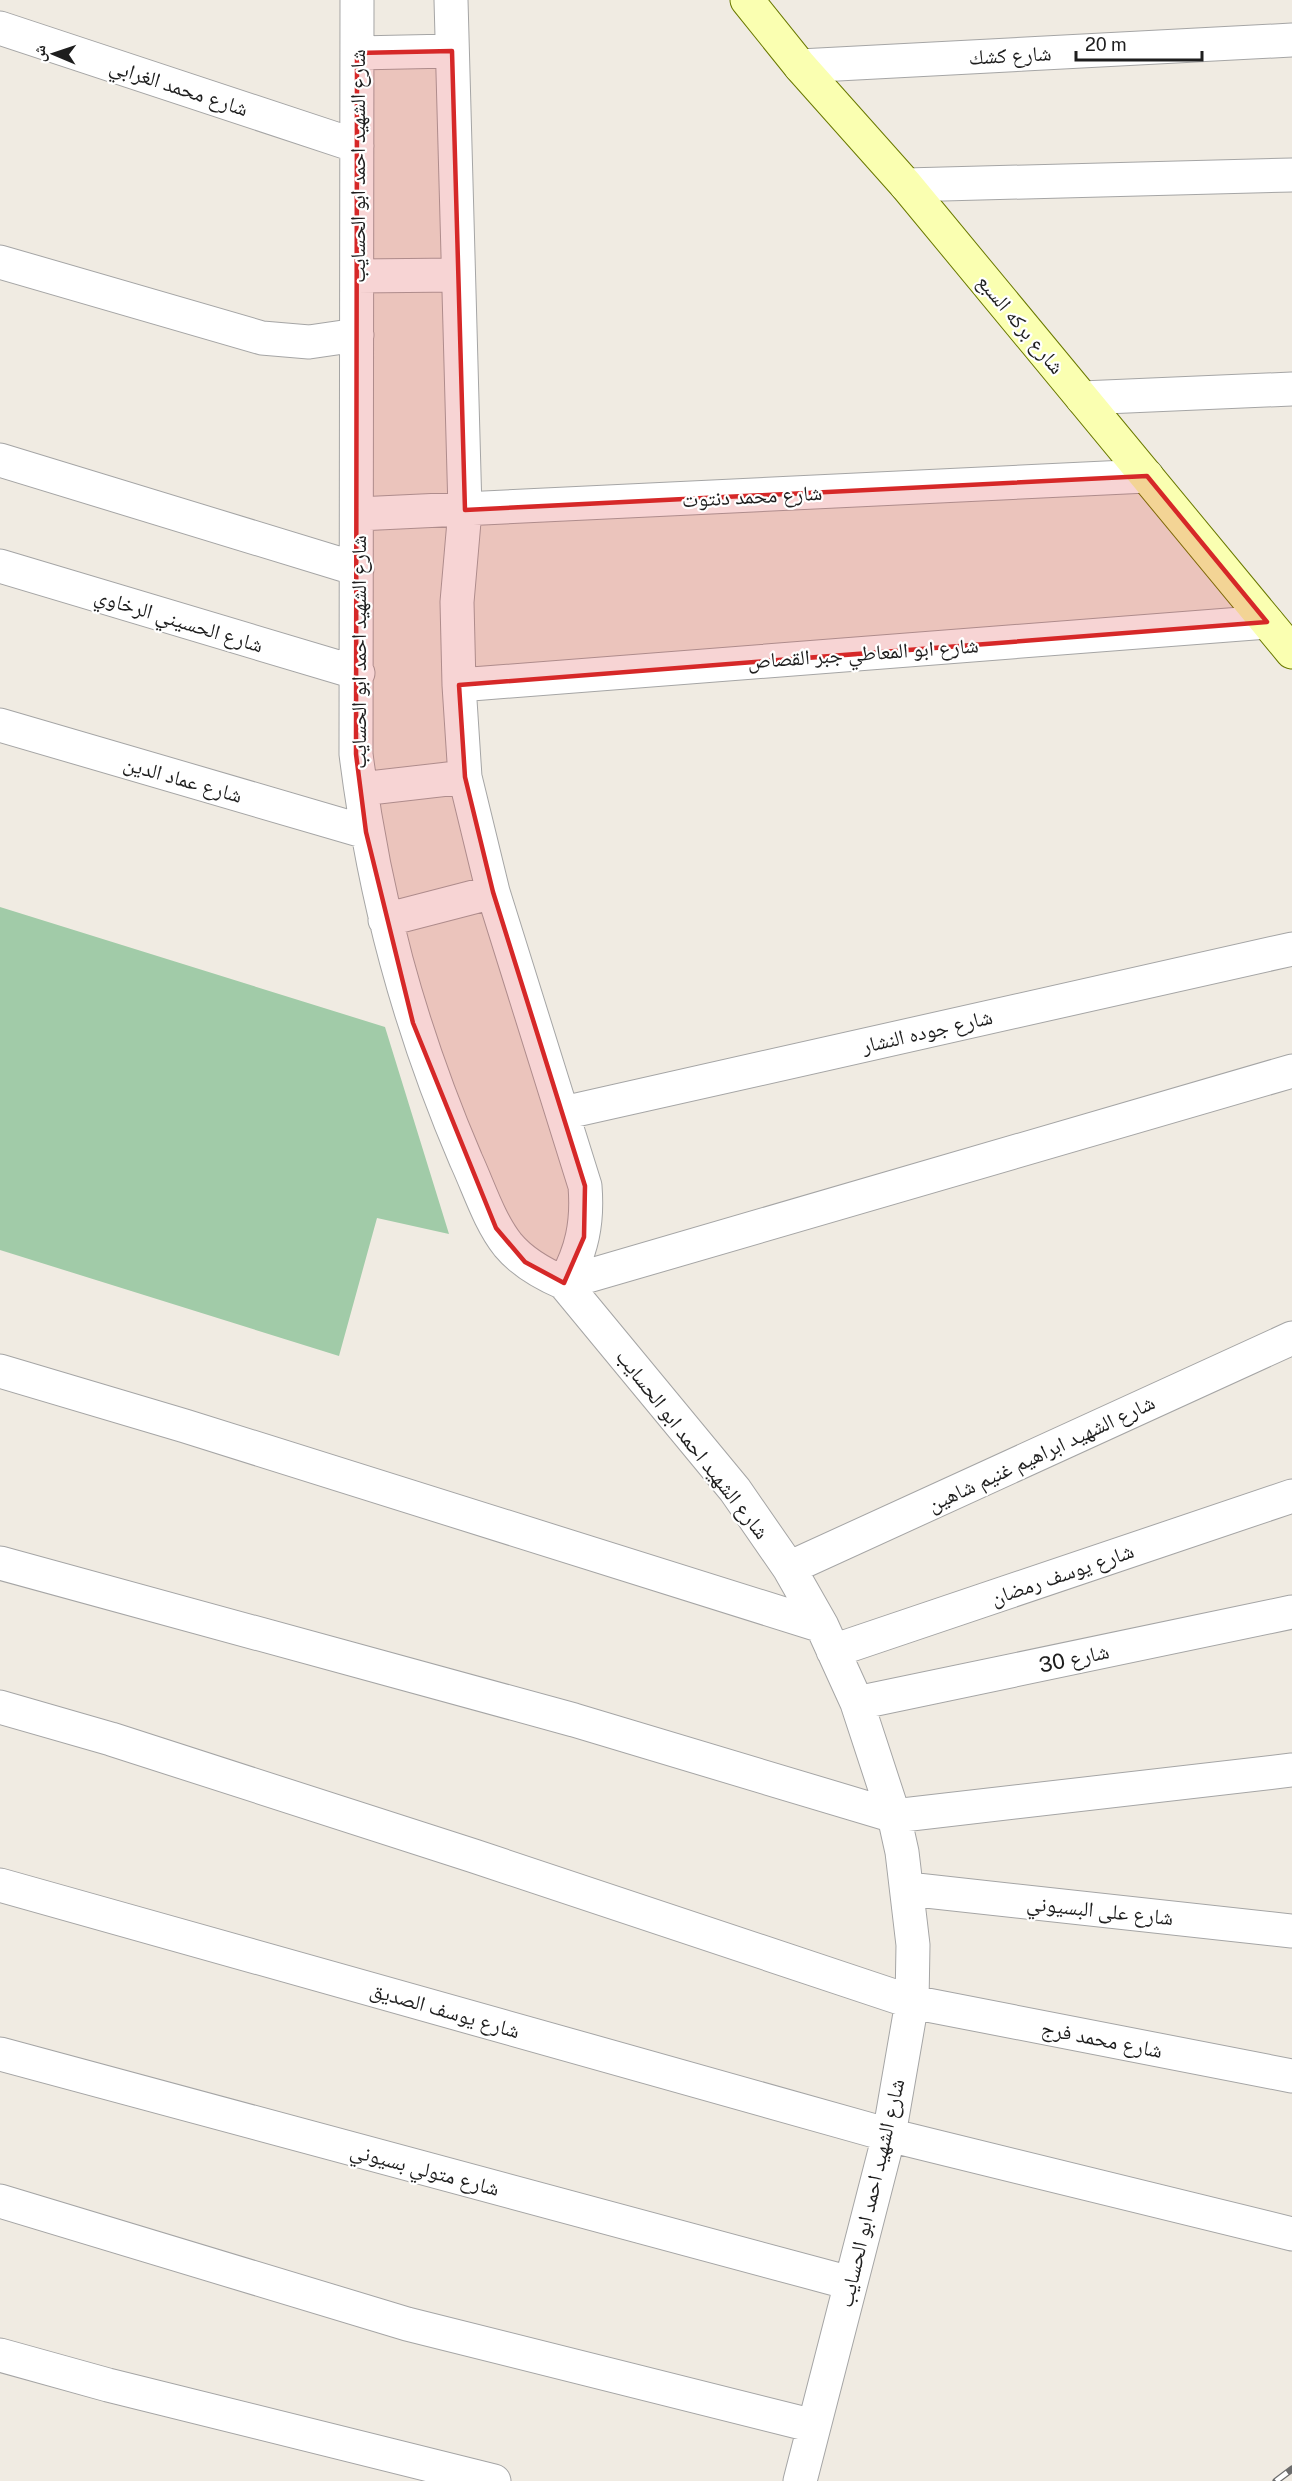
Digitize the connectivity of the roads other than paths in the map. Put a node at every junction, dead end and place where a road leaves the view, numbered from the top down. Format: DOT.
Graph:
graph roads {
  1 [pos="357,0"];
  2 [pos="451,0"];
  3 [pos="747,0"];
  4 [pos="0,28"];
  5 [pos="1292,40"];
  6 [pos="452,51"];
  7 [pos="357,53"];
  8 [pos="800,66"];
  9 [pos="357,146"];
  10 [pos="1292,175"];
  11 [pos="906,185"];
  12 [pos="0,262"];
  13 [pos="458,275"];
  14 [pos="357,276"];
  15 [pos="357,335"];
  16 [pos="1292,389"];
  17 [pos="1082,398"];
  18 [pos="0,460"];
  19 [pos="1147,476"];
  20 [pos="465,510"];
  21 [pos="358,514"];
  22 [pos="0,566"];
  23 [pos="357,569"];
  24 [pos="1267,622"];
  25 [pos="1292,652"];
  26 [pos="358,673"];
  27 [pos="459,685"];
  28 [pos="0,725"];
  29 [pos="465,777"];
  30 [pos="361,789"];
  31 [pos="366,832"];
  32 [pos="493,892"];
  33 [pos="385,920"];
  34 [pos="1292,949"];
  35 [pos="1292,1071"];
  36 [pos="562,1113"];
  37 [pos="564,1283"];
  38 [pos="1292,1338"];
  39 [pos="0,1371"];
  40 [pos="1292,1496"];
  41 [pos="0,1563"];
  42 [pos="789,1568"];
  43 [pos="1292,1612"];
  44 [pos="827,1639"];
  45 [pos="857,1703"];
  46 [pos="0,1707"];
  47 [pos="1292,1770"];
  48 [pos="894,1816"];
  49 [pos="0,1885"];
  50 [pos="908,1889"];
  51 [pos="1292,1931"];
  52 [pos="912,2002"];
  53 [pos="0,2054"];
  54 [pos="1292,2076"];
  55 [pos="889,2135"];
  56 [pos="0,2201"];
  57 [pos="1292,2234"];
  58 [pos="850,2283"];
  59 [pos="0,2355"];
  60 [pos="814,2426"];
  61 [pos="494,2481"];
  62 [pos="800,2481"];
  1 -- 7 [label="street, شارع الشهيد احمد ابو الحسايب"];
  2 -- 6 [label="street"];
  3 -- 8 [label="main road, شارع بركه السبع"];
  4 -- 9 [label="street, شارع محمد الغرابي"];
  5 -- 8 [label="street, شارع كشك"];
  6 -- 7 [label="street"];
  6 -- 13 [label="street"];
  7 -- 9 [label="street, شارع الشهيد احمد ابو الحسايب"];
  8 -- 11 [label="main road, شارع بركه السبع"];
  9 -- 14 [label="street, شارع الشهيد احمد ابو الحسايب"];
  10 -- 11 [label="street"];
  11 -- 17 [label="main road, شارع بركه السبع"];
  12 -- 15 [label="street"];
  13 -- 14 [label="street"];
  13 -- 20 [label="street"];
  14 -- 15 [label="street, شارع الشهيد احمد ابو الحسايب"];
  15 -- 21 [label="street, شارع الشهيد احمد ابو الحسايب"];
  16 -- 17 [label="street"];
  17 -- 19 [label="main road, شارع بركه السبع"];
  18 -- 23 [label="street"];
  19 -- 20 [label="street, شارع محمد دنتوت"];
  19 -- 24 [label="main road, شارع بركه السبع"];
  20 -- 21 [label="street, شارع محمد دنتوت"];
  20 -- 27 [label="street"];
  21 -- 23 [label="street, شارع الشهيد احمد ابو الحسايب"];
  22 -- 26 [label="street, شارع الحسيني الرخاوي"];
  23 -- 26 [label="street, شارع الشهيد احمد ابو الحسايب"];
  24 -- 25 [label="main road, شارع بركه السبع"];
  24 -- 27 [label="street, شارع ابو المعاطي جبر القصاص"];
  26 -- 30 [label="street, شارع الشهيد احمد ابو الحسايب"];
  27 -- 29 [label="street"];
  28 -- 31 [label="street, شارع عماد الدين"];
  29 -- 30 [label="street"];
  29 -- 32 [label="street"];
  30 -- 31 [label="street, شارع الشهيد احمد ابو الحسايب"];
  31 -- 33 [label="street, شارع الشهيد احمد ابو الحسايب"];
  32 -- 33 [label="street"];
  32 -- 36 [label="street"];
  33 -- 37 [label="street, شارع الشهيد احمد ابو الحسايب"];
  34 -- 36 [label="street, شارع جوده النشار"];
  35 -- 37 [label="street"];
  36 -- 37 [label="street"];
  37 -- 42 [label="street, شارع الشهيد احمد ابو الحسايب"];
  38 -- 42 [label="street, شارع الشهيد ابراهيم غنيم شاهين"];
  39 -- 44 [label="street"];
  40 -- 44 [label="street, شارع يوسف رمضان"];
  41 -- 48 [label="street"];
  42 -- 44 [label="street, شارع الشهيد احمد ابو الحسايب"];
  43 -- 45 [label="street, شارع 30"];
  44 -- 45 [label="street, شارع الشهيد احمد ابو الحسايب"];
  45 -- 48 [label="street, شارع الشهيد احمد ابو الحسايب"];
  46 -- 52 [label="street, شارع محمد فرج"];
  47 -- 48 [label="street"];
  48 -- 50 [label="street, شارع الشهيد احمد ابو الحسايب"];
  49 -- 55 [label="street, شارع يوسف الصديق"];
  50 -- 51 [label="street, شارع على البسيوني"];
  50 -- 52 [label="street, شارع الشهيد احمد ابو الحسايب"];
  52 -- 54 [label="street, شارع محمد فرج"];
  52 -- 55 [label="street, شارع الشهيد احمد ابو الحسايب"];
  53 -- 58 [label="street, شارع متولي بسيوني"];
  55 -- 57 [label="street, شارع يوسف الصديق"];
  55 -- 58 [label="street, شارع الشهيد احمد ابو الحسايب"];
  56 -- 60 [label="street"];
  58 -- 60 [label="street, شارع الشهيد احمد ابو الحسايب"];
  59 -- 61 [label="street"];
  60 -- 62 [label="street, شارع الشهيد احمد ابو الحسايب"];
}
